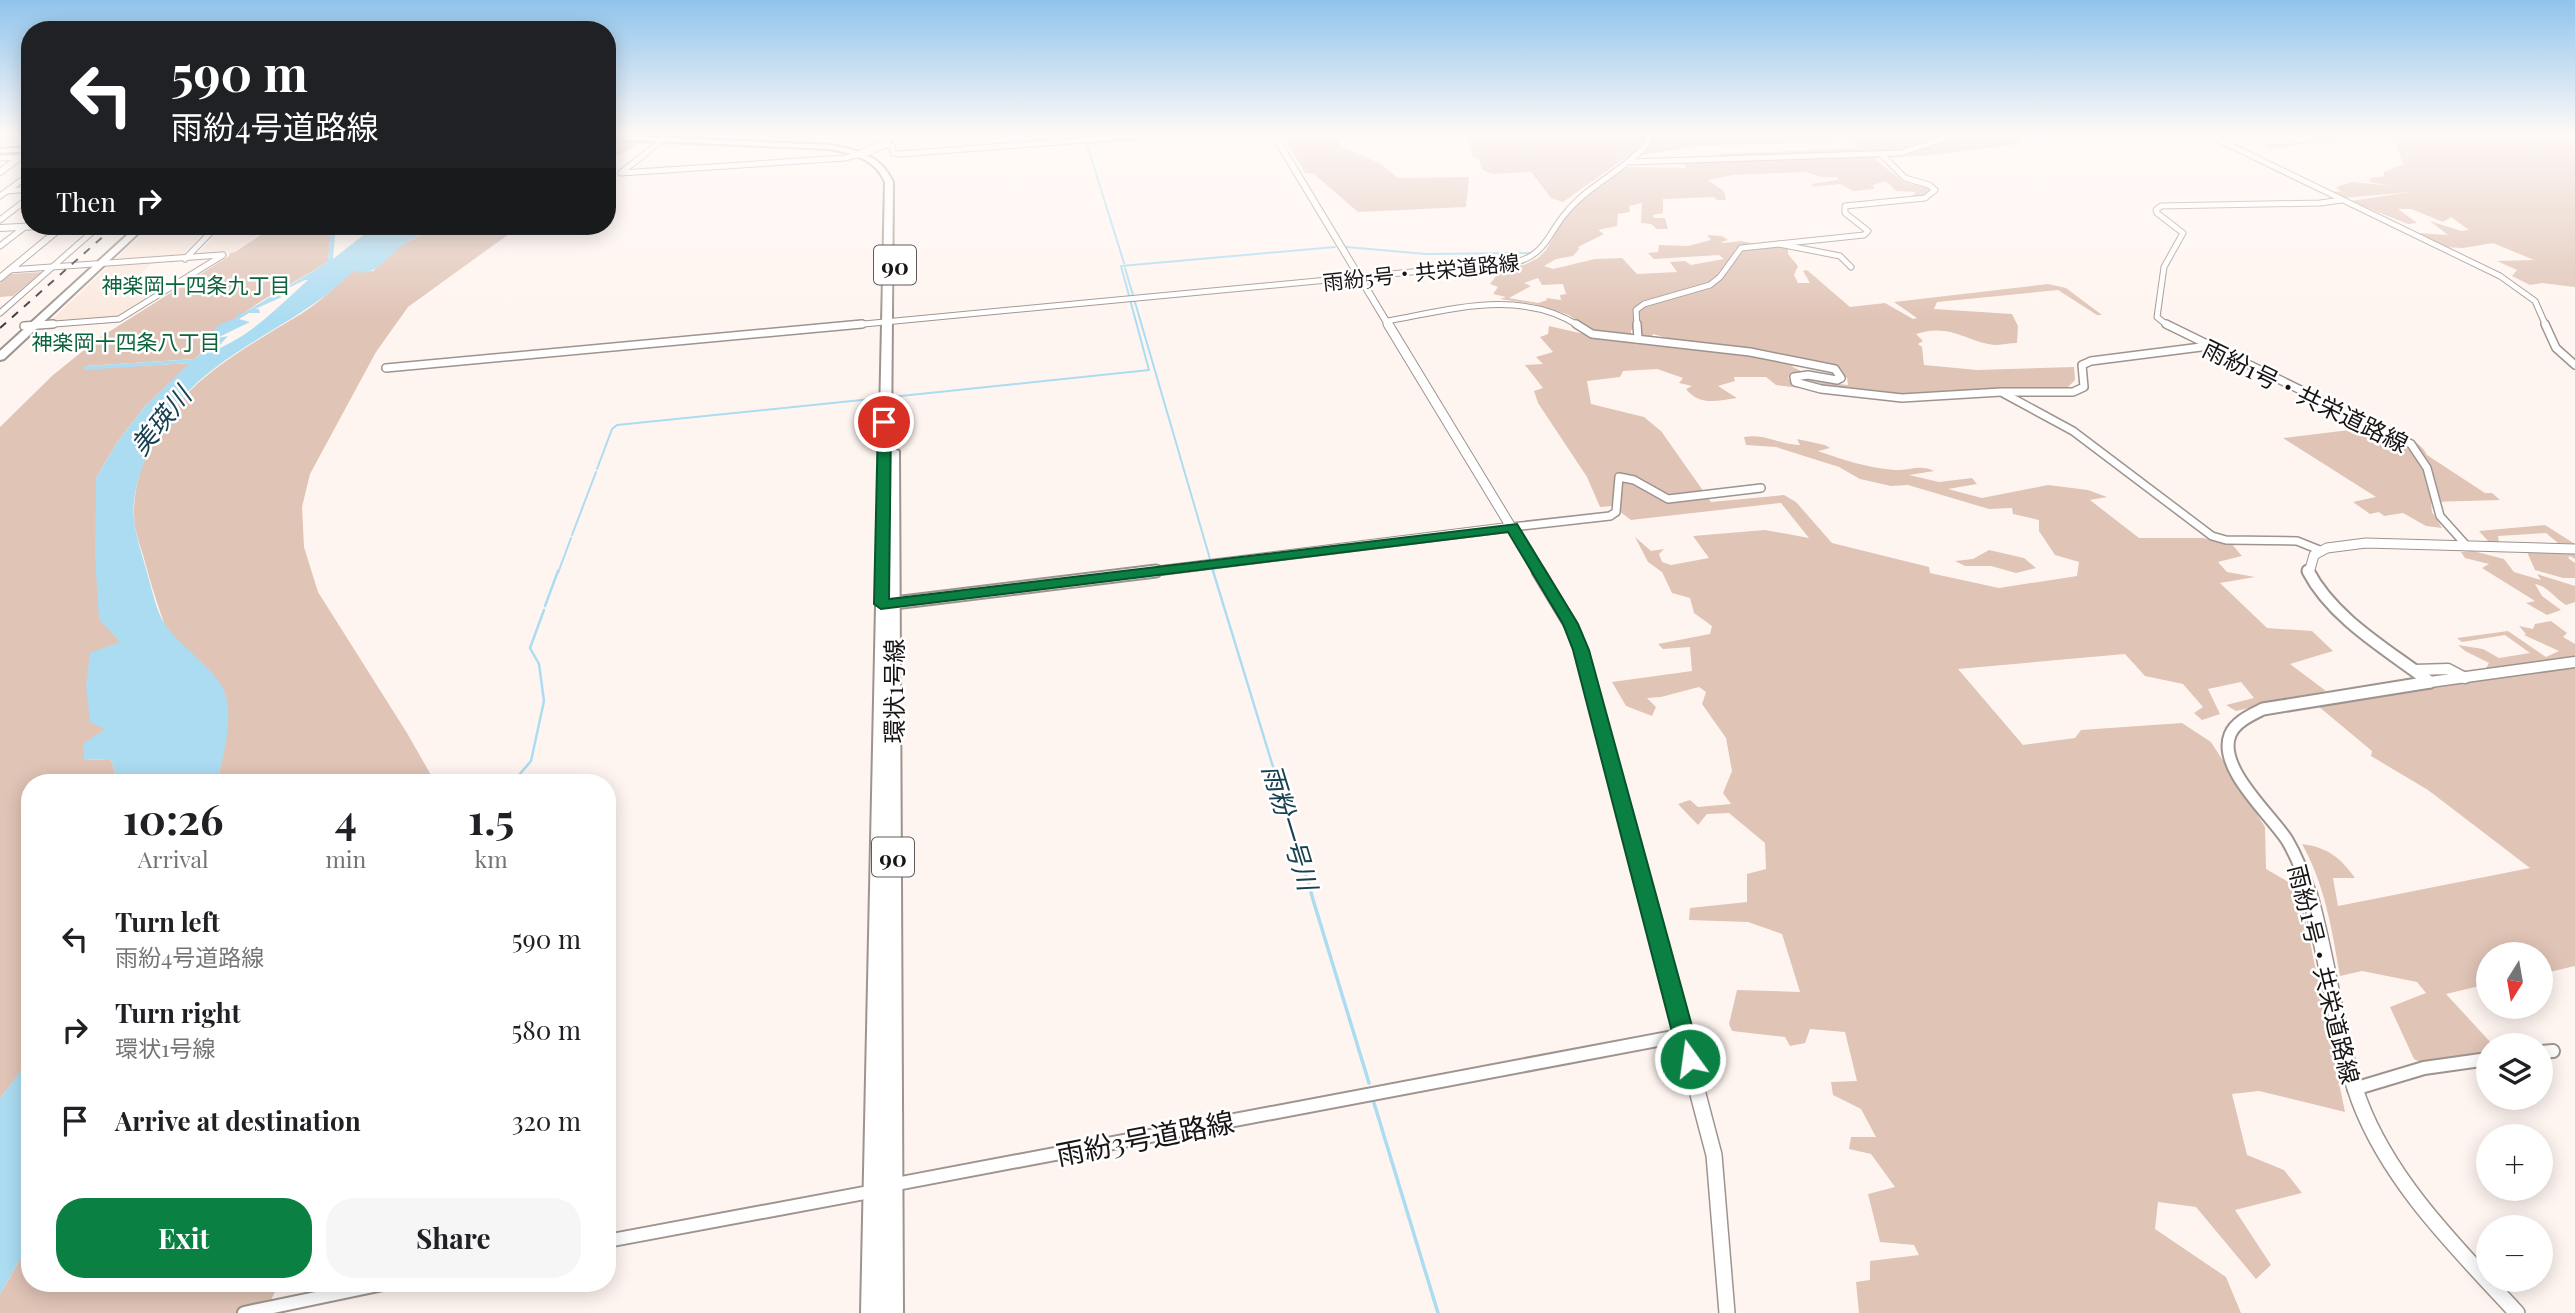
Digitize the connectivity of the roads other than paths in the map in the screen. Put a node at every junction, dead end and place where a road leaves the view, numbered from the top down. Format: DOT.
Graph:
graph roads {
  1 [pos="889,196"];
  2 [pos="1311,196"];
  3 [pos="1585,196"];
  4 [pos="1927,196"];
  5 [pos="2334,196"];
  6 [pos="2342,200"];
  7 [pos="21,204"];
  8 [pos="0,220"];
  9 [pos="21,226"];
  10 [pos="0,228"];
  11 [pos="21,230"];
  12 [pos="52,235"];
  13 [pos="89,235"];
  14 [pos="125,235"];
  15 [pos="131,235"];
  16 [pos="208,235"];
  17 [pos="1774,243"];
  18 [pos="0,246"];
  19 [pos="185,258"];
  20 [pos="96,265"];
  21 [pos="1851,267"];
  22 [pos="52,268"];
  23 [pos="9,270"];
  24 [pos="0,277"];
  25 [pos="1361,279"];
  26 [pos="0,313"];
  27 [pos="1387,321"];
  28 [pos="890,322"];
  29 [pos="29,326"];
  30 [pos="1638,340"];
  31 [pos="2209,346"];
  32 [pos="0,348"];
  33 [pos="0,357"];
  34 [pos="2575,365"];
  35 [pos="386,368"];
  36 [pos="2001,392"];
  37 [pos="1761,488"];
  38 [pos="1512,527"];
  39 [pos="2466,545"];
  40 [pos="2575,549"];
  41 [pos="2322,551"];
  42 [pos="887,604"];
  43 [pos="2575,662"];
  44 [pos="2414,670"];
  45 [pos="2465,678"];
  46 [pos="2430,682"];
  47 [pos="1684,1035"];
  48 [pos="2476,1061"];
  49 [pos="2354,1089"];
  50 [pos="893,1185"];
  51 [pos="874,1191"];
  52 [pos="616,1239"];
  53 [pos="345,1292"];
  54 [pos="244,1313"];
  55 [pos="872,1313"];
  56 [pos="892,1313"];
  57 [pos="1727,1313"];
  58 [pos="2517,1313"];
  1 -- 28 [label="main road, 環状1号線 / 90"];
  2 -- 25 [label="street"];
  3 -- 25 [label="street, 雨紛5号・共栄道路線"];
  4 -- 17 [label="street"];
  5 -- 6 [label="street"];
  6 -- 31 [label="street, 雨紛1号・共栄道路線"];
  6 -- 34 [label="street"];
  7 -- 8 [label="street"];
  9 -- 10 [label="street"];
  11 -- 18 [label="street"];
  12 -- 23 [label="street"];
  13 -- 22 [label="street"];
  14 -- 20 [label="main road"];
  15 -- 20 [label="main road"];
  16 -- 19 [label="street"];
  17 -- 21 [label="street"];
  17 -- 30 [label="street"];
  19 -- 20 [label="street"];
  19 -- 29 [label="street"];
  20 -- 22 [label="street"];
  20 -- 29 [label="main road"];
  22 -- 23 [label="street"];
  22 -- 26 [label="street"];
  23 -- 24 [label="street"];
  25 -- 27 [label="street"];
  25 -- 28 [label="street, 雨紛5号・共栄道路線"];
  27 -- 30 [label="street"];
  27 -- 38 [label="street"];
  28 -- 35 [label="street, 雨紛5号・共栄道路線"];
  28 -- 42 [label="main road, 環状1号線 / 90"];
  29 -- 32 [label="main road"];
  29 -- 33 [label="main road"];
  30 -- 36 [label="street"];
  31 -- 36 [label="street"];
  31 -- 39 [label="street, 雨紛1号・共栄道路線"];
  36 -- 41 [label="street"];
  37 -- 38 [label="street"];
  38 -- 42 [label="street"];
  38 -- 47 [label="street"];
  39 -- 40 [label="street"];
  39 -- 41 [label="street"];
  41 -- 44 [label="street"];
  42 -- 50 [label="main road, 環状1号線 / 90"];
  42 -- 51 [label="main road, 環状1号線 / 90"];
  43 -- 45 [label="street"];
  44 -- 45 [label="street"];
  44 -- 46 [label="street"];
  45 -- 46 [label="street"];
  46 -- 49 [label="street, 雨紛1号・共栄道路線"];
  47 -- 50 [label="street, 雨紛3号道路線"];
  47 -- 57 [label="street"];
  48 -- 49 [label="street"];
  49 -- 58 [label="street, 雨紛1号・共栄道路線"];
  50 -- 51 [label="street, 雨紛3号道路線"];
  50 -- 56 [label="main road, 環状1号線 / 90"];
  51 -- 52 [label="street, 雨紛3号道路線"];
  51 -- 55 [label="main road, 環状1号線 / 90"];
  53 -- 54 [label="street"];
}
